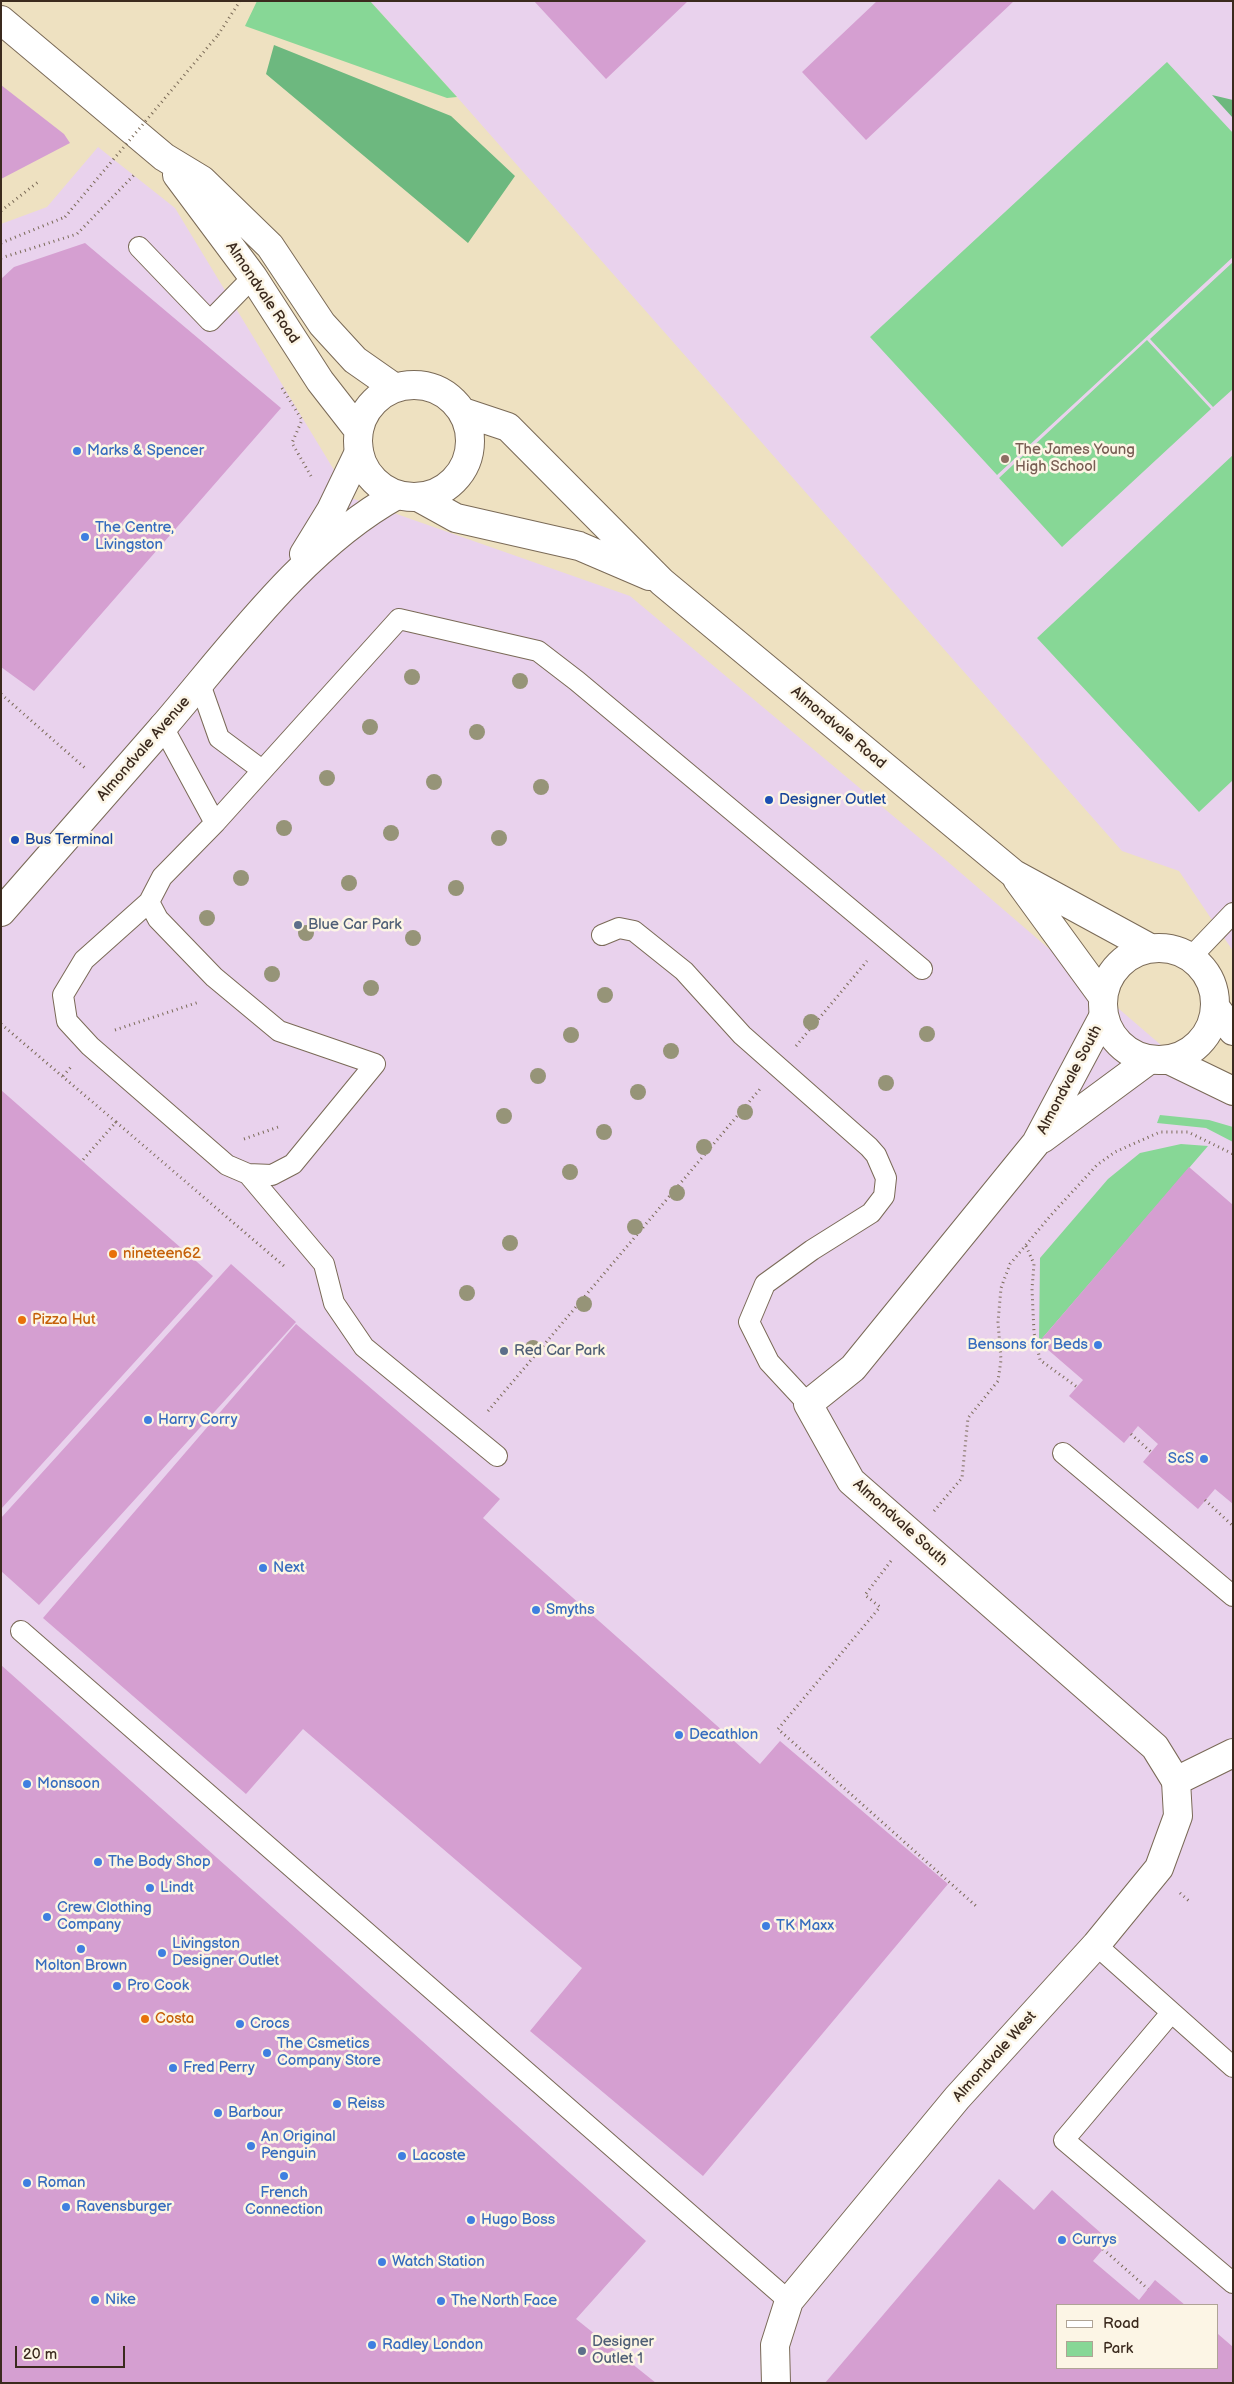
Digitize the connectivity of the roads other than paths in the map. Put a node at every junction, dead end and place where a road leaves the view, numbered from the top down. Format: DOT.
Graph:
graph roads {
  1 [pos="1,20"];
  2 [pos="164,157"];
  3 [pos="139,247"];
  4 [pos="253,277"];
  5 [pos="396,388"];
  6 [pos="463,412"];
  7 [pos="359,442"];
  8 [pos="407,496"];
  9 [pos="662,582"];
  10 [pos="285,585"];
  11 [pos="200,684"];
  12 [pos="163,727"];
  13 [pos="262,770"];
  14 [pos="215,824"];
  15 [pos="1014,874"];
  16 [pos="148,902"];
  17 [pos="1,912"];
  18 [pos="1233,913"];
  19 [pos="602,935"];
  20 [pos="1150,948"];
  21 [pos="1191,957"];
  22 [pos="922,969"];
  23 [pos="1103,1007"];
  24 [pos="1216,1008"];
  25 [pos="1233,1031"];
  26 [pos="1159,1060"];
  27 [pos="1233,1091"];
  28 [pos="1036,1143"];
  29 [pos="248,1174"];
  30 [pos="808,1404"];
  31 [pos="1063,1453"];
  32 [pos="497,1456"];
  33 [pos="1233,1596"];
  34 [pos="21,1631"];
  35 [pos="1233,1753"];
  36 [pos="1176,1781"];
  37 [pos="1096,1945"];
  38 [pos="1171,2013"];
  39 [pos="1233,2067"];
  40 [pos="1233,2283"];
  41 [pos="789,2301"];
  42 [pos="776,2383"];
  1 -- 2 [label="street, Almondvale Road"];
  2 -- 4 [label="street, Almondvale Road"];
  2 -- 5 [label="street, Almondvale Road"];
  3 -- 4 [label="lane"];
  4 -- 7 [label="street, Almondvale Road"];
  5 -- 6 [label="street"];
  5 -- 7 [label="street"];
  6 -- 8 [label="street"];
  6 -- 9 [label="street, Almondvale Road"];
  7 -- 8 [label="street"];
  7 -- 10 [label="street, Almondvale Avenue"];
  8 -- 9 [label="street, Almondvale Road"];
  8 -- 10 [label="street, Almondvale Avenue"];
  9 -- 15 [label="street, Almondvale Road"];
  10 -- 11 [label="street, Almondvale Avenue"];
  11 -- 12 [label="street, Almondvale Avenue"];
  11 -- 13 [label="lane"];
  12 -- 14 [label="lane"];
  12 -- 17 [label="street, Almondvale Avenue"];
  13 -- 14 [label="lane"];
  13 -- 22 [label="lane"];
  14 -- 16 [label="lane"];
  15 -- 20 [label="street, Almondvale Road"];
  15 -- 23 [label="street, Almondvale Road"];
  16 -- 29 [label="lane"];
  16 -- 29 [label="lane"];
  18 -- 21 [label="lane"];
  19 -- 30 [label="lane"];
  20 -- 21 [label="street"];
  20 -- 23 [label="street"];
  21 -- 24 [label="street"];
  23 -- 26 [label="street"];
  23 -- 28 [label="street, Almondvale South"];
  24 -- 25 [label="street"];
  24 -- 26 [label="street"];
  26 -- 27 [label="street"];
  26 -- 28 [label="street, Almondvale South"];
  28 -- 30 [label="street, Almondvale South"];
  29 -- 32 [label="lane"];
  30 -- 36 [label="street, Almondvale South"];
  31 -- 33 [label="lane"];
  34 -- 41 [label="lane"];
  35 -- 36 [label="street"];
  36 -- 37 [label="street, Almondvale West"];
  37 -- 38 [label="lane"];
  37 -- 41 [label="street, Almondvale West"];
  38 -- 39 [label="lane"];
  38 -- 40 [label="lane"];
  41 -- 42 [label="street, Almondvale West"];
}
